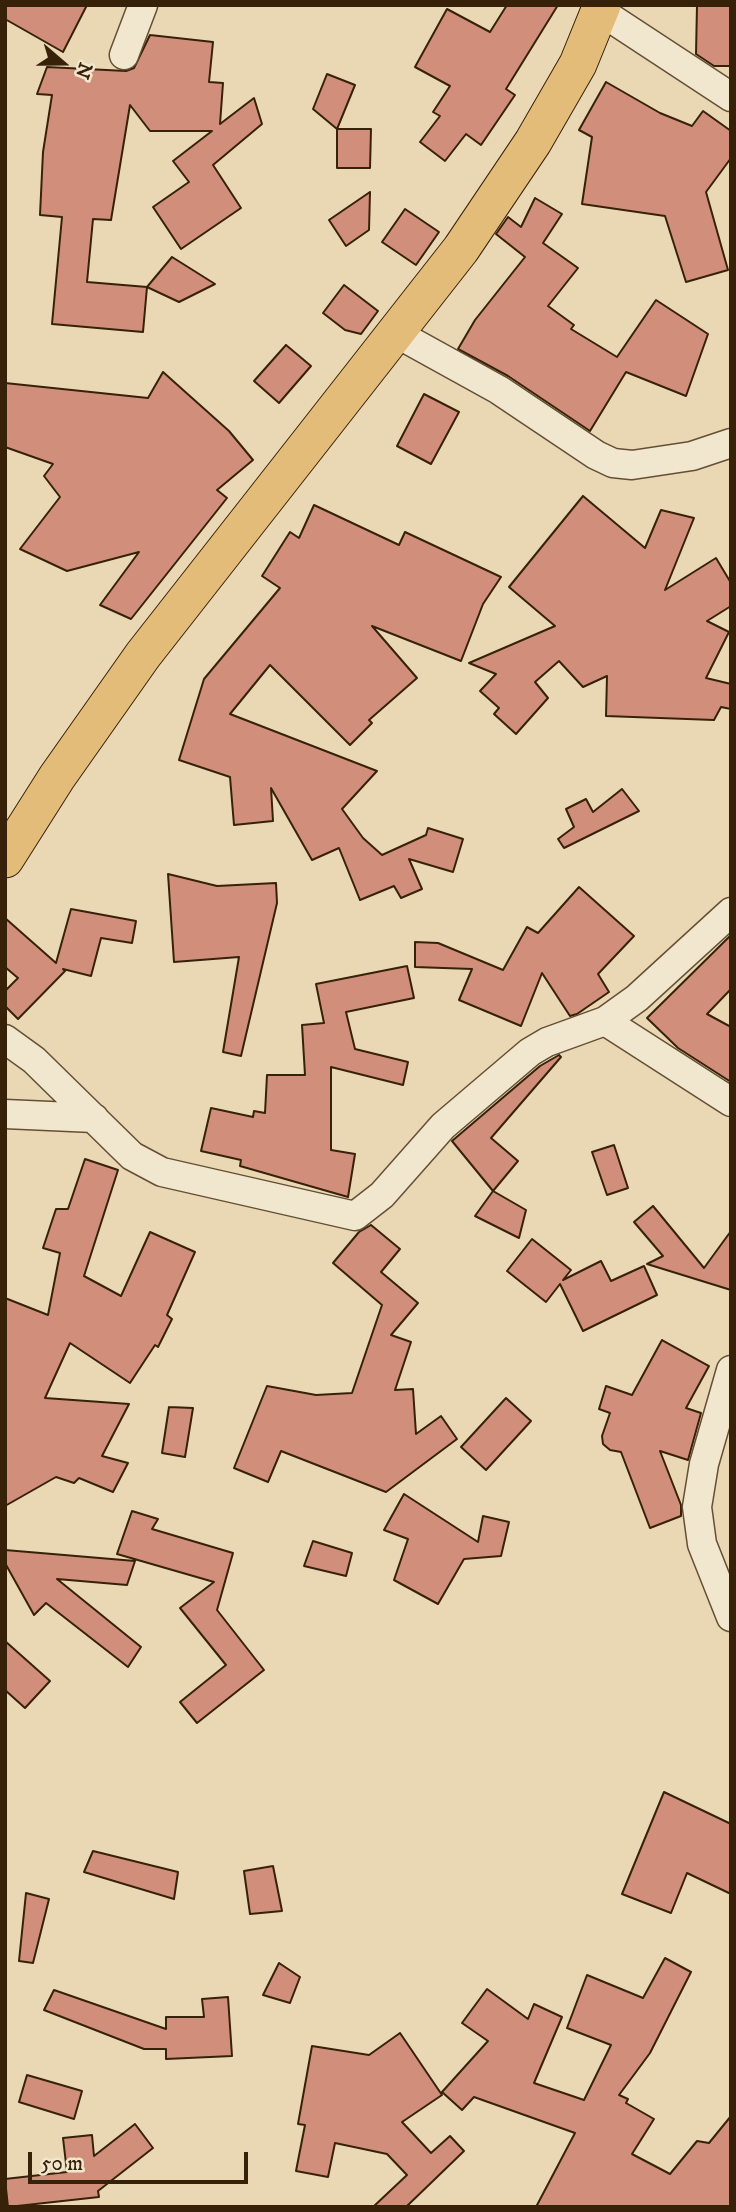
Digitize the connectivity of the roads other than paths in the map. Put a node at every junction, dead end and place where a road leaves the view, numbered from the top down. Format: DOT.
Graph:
graph roads {
  1 [pos="144,5"];
  2 [pos="601,8"];
  3 [pos="124,55"];
  4 [pos="731,97"];
  5 [pos="394,332"];
  6 [pos="731,443"];
  7 [pos="5,859"];
  8 [pos="731,912"];
  9 [pos="605,1021"];
  10 [pos="5,1039"];
  11 [pos="731,1102"];
  12 [pos="5,1114"];
  13 [pos="94,1118"];
  14 [pos="731,1370"];
  15 [pos="731,1617"];
  1 -- 3 [label="street"];
  2 -- 4 [label="street"];
  2 -- 5 [label="main road"];
  5 -- 6 [label="street"];
  5 -- 7 [label="main road"];
  8 -- 9 [label="street"];
  9 -- 11 [label="street"];
  9 -- 13 [label="street"];
  10 -- 13 [label="street"];
  12 -- 13 [label="street"];
  14 -- 15 [label="street"];
}
